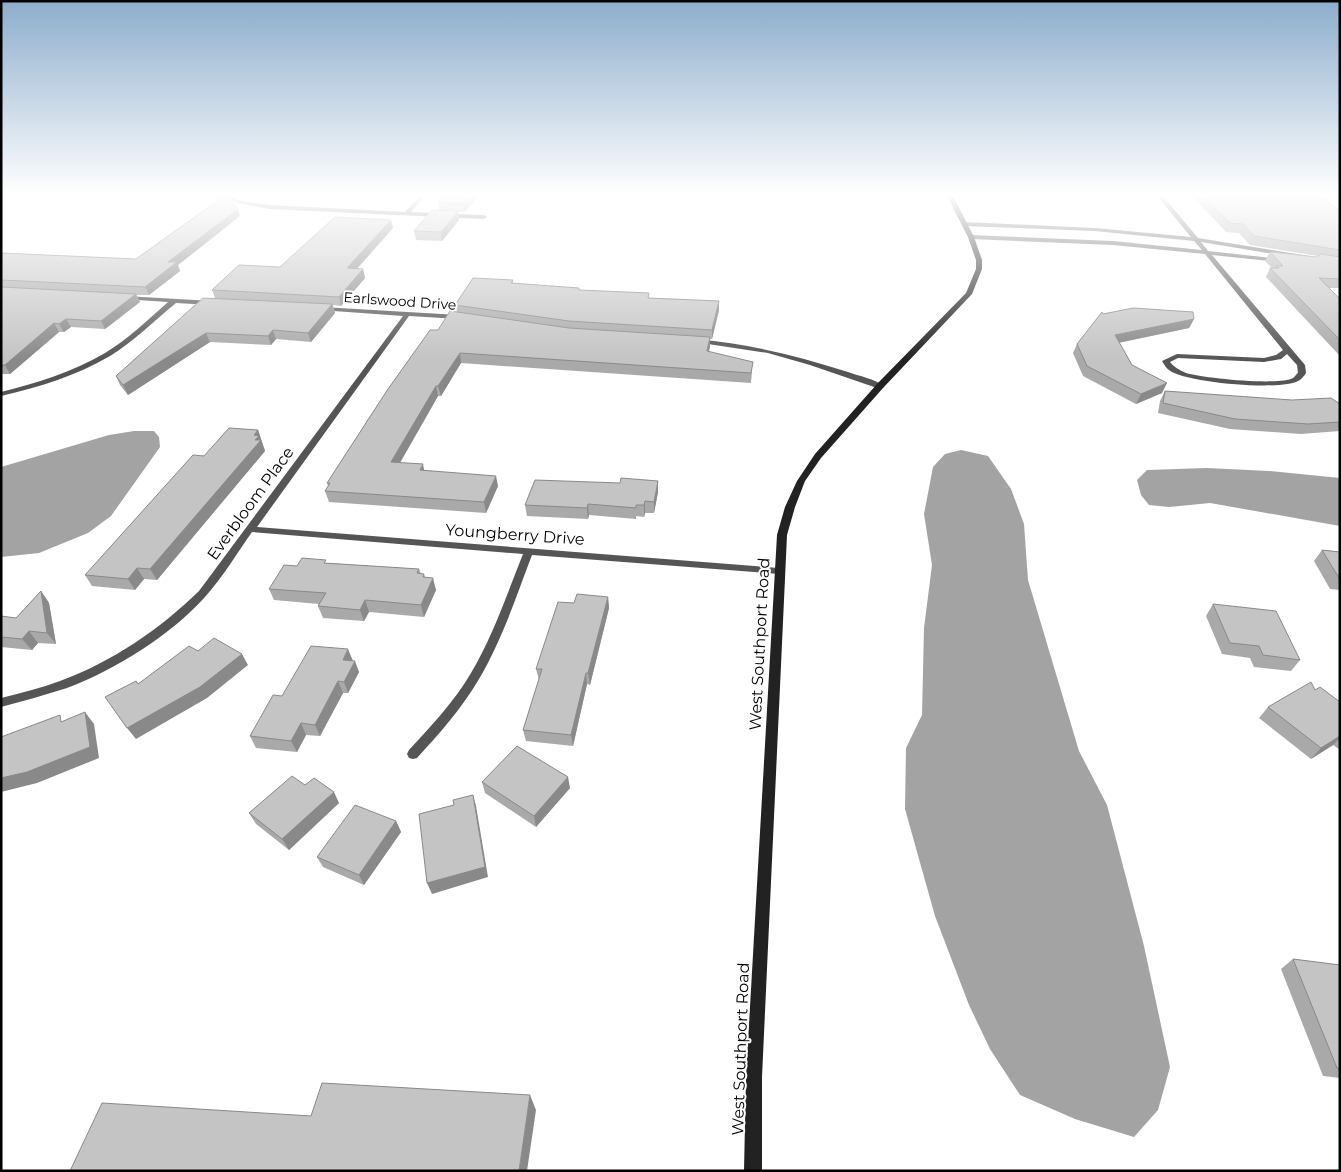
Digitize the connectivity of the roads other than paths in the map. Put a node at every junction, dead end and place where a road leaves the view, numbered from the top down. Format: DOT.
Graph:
graph roads {
  1 [pos="976,251"];
  2 [pos="1193,251"];
  3 [pos="1263,251"];
  4 [pos="1208,252"];
  5 [pos="1340,263"];
  6 [pos="116,298"];
  7 [pos="174,301"];
  8 [pos="223,303"];
  9 [pos="310,308"];
  10 [pos="408,313"];
  11 [pos="469,319"];
  12 [pos="686,341"];
  13 [pos="1287,350"];
  14 [pos="880,386"];
  15 [pos="1,394"];
  16 [pos="249,529"];
  17 [pos="529,550"];
  18 [pos="779,570"];
  19 [pos="1,702"];
  20 [pos="413,754"];
  21 [pos="753,1171"];
  1 -- 14 [label="main road, West Southport Road"];
  2 -- 4 [label="street"];
  3 -- 5 [label="street"];
  4 -- 5 [label="street"];
  4 -- 13 [label="street"];
  6 -- 7 [label="street"];
  7 -- 8 [label="street"];
  7 -- 15 [label="street"];
  9 -- 10 [label="street, Earlswood Drive"];
  10 -- 11 [label="street, Earlswood Drive"];
  10 -- 16 [label="street, Everbloom Place"];
  12 -- 14 [label="street"];
  13 -- 13 [label="street"];
  14 -- 18 [label="main road, West Southport Road"];
  16 -- 17 [label="street, Youngberry Drive"];
  16 -- 19 [label="street, Everbloom Place"];
  17 -- 18 [label="street, Youngberry Drive"];
  17 -- 20 [label="street"];
  18 -- 21 [label="main road, West Southport Road"];
}
